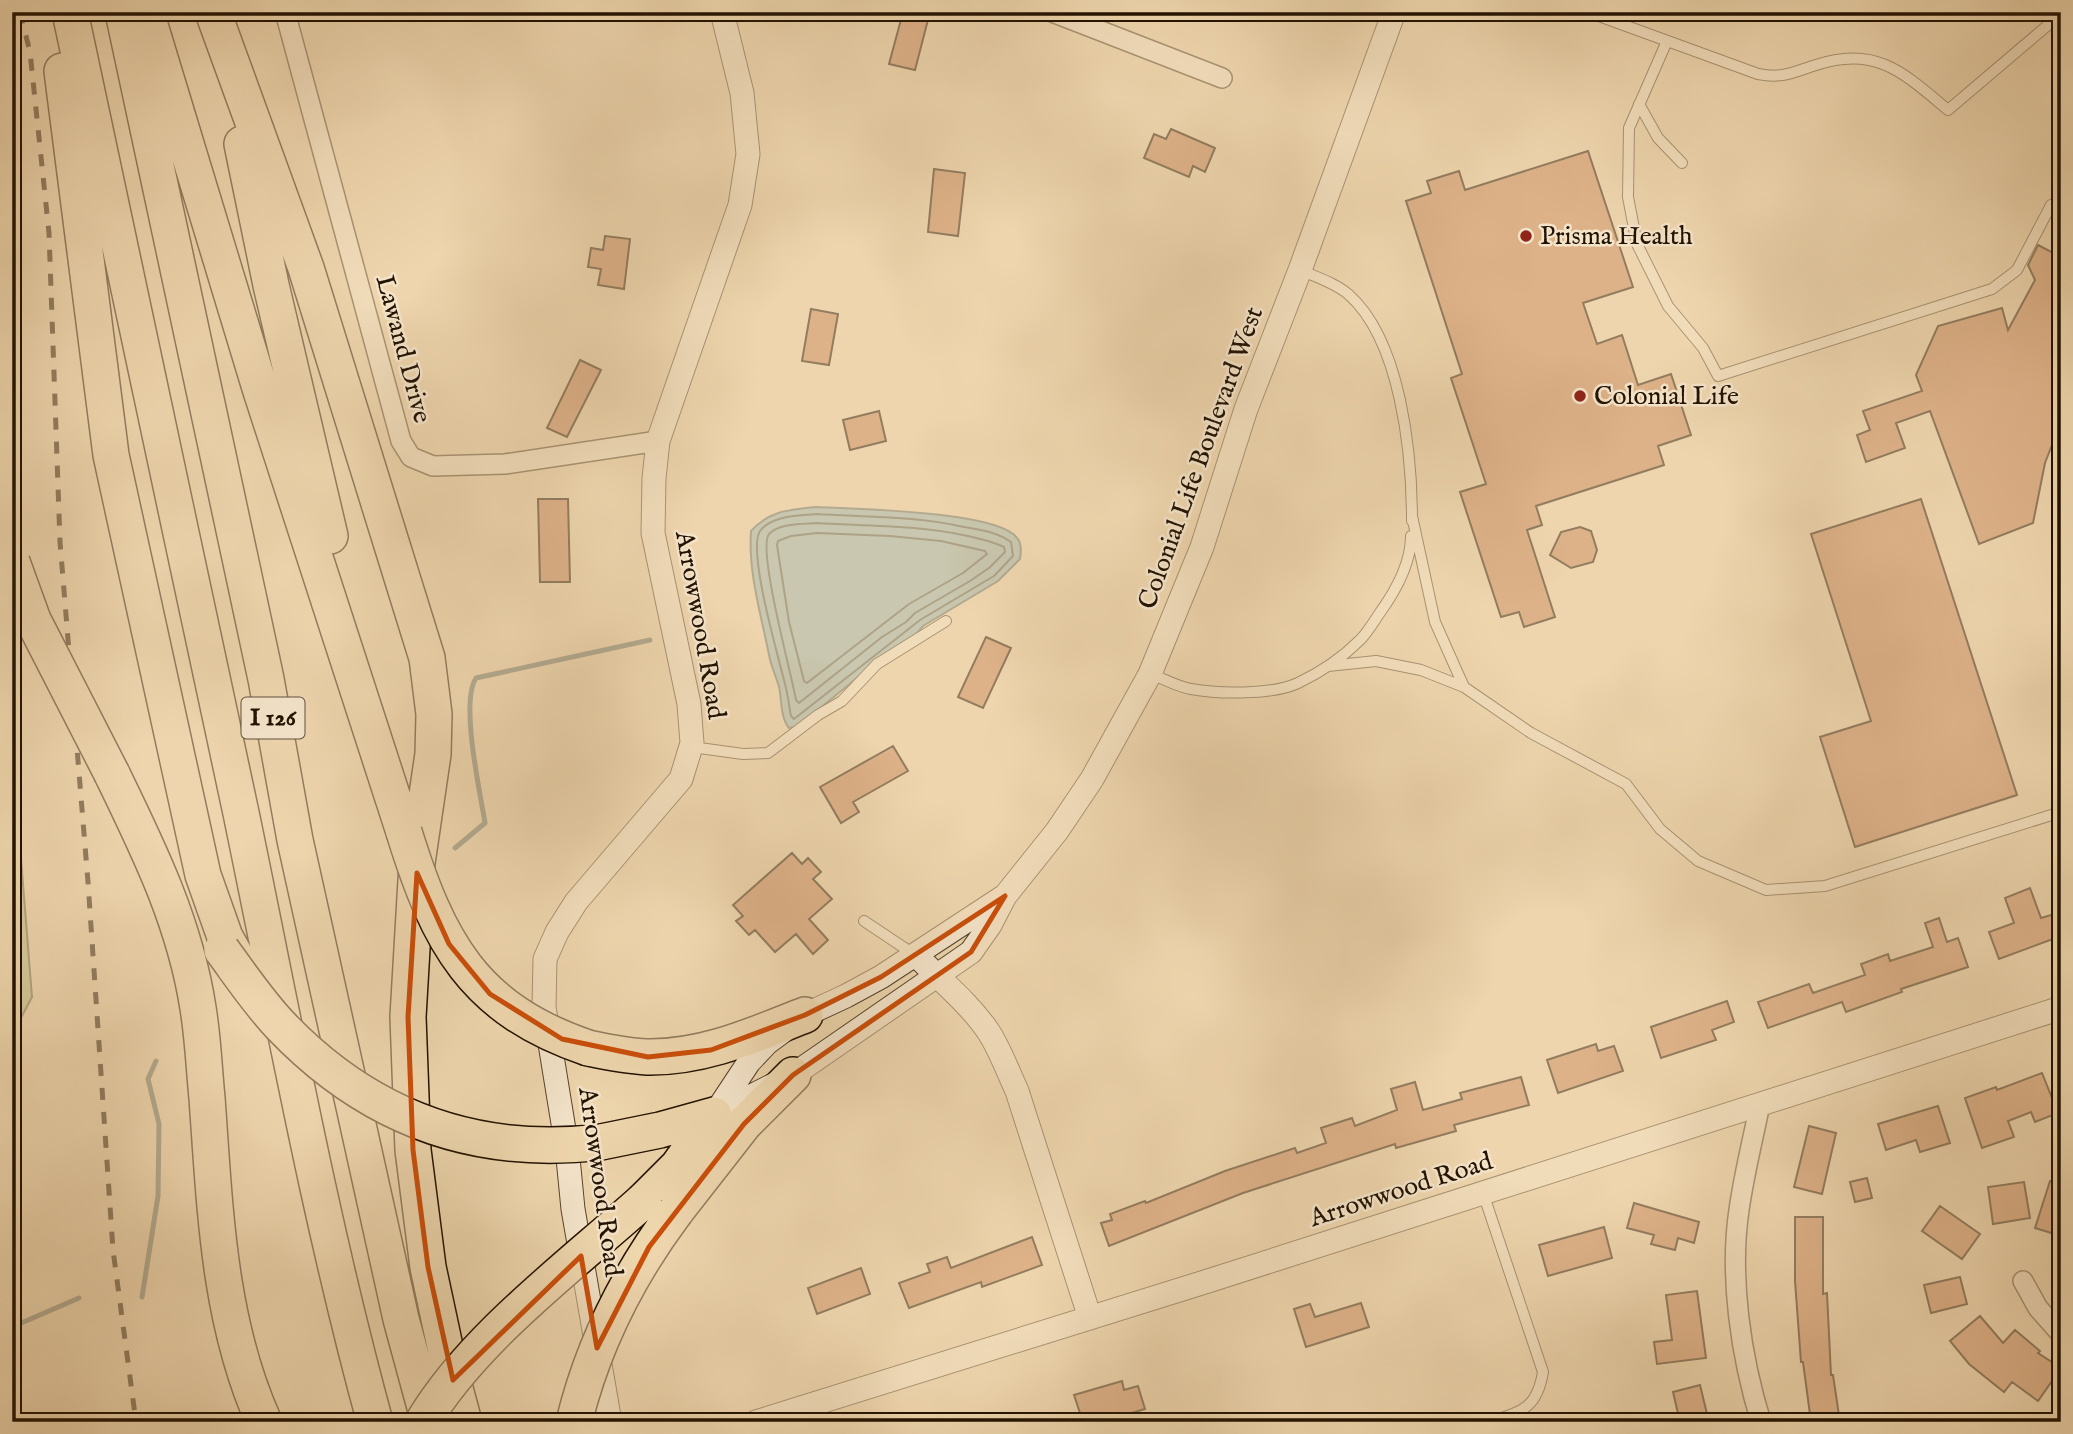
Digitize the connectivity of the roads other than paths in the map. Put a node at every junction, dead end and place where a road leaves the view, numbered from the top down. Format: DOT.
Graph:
graph roads {
  1 [pos="55,12"];
  2 [pos="70,12"];
  3 [pos="123,12"];
  4 [pos="146,12"];
  5 [pos="213,12"];
  6 [pos="285,12"];
  7 [pos="722,12"];
  8 [pos="1052,12"];
  9 [pos="1394,12"];
  10 [pos="1588,12"];
  11 [pos="2061,14"];
  12 [pos="1074,16"];
  13 [pos="1610,16"];
  14 [pos="1667,41"];
  15 [pos="1222,78"];
  16 [pos="1639,104"];
  17 [pos="1682,163"];
  18 [pos="2061,200"];
  19 [pos="1300,270"];
  20 [pos="658,441"];
  21 [pos="1412,516"];
  22 [pos="12,562"];
  23 [pos="946,621"];
  24 [pos="1328,666"];
  25 [pos="1150,674"];
  26 [pos="1464,687"];
  27 [pos="691,747"];
  28 [pos="386,775"];
  29 [pos="2061,812"];
  30 [pos="157,854"];
  31 [pos="1005,896"];
  32 [pos="864,920"];
  33 [pos="916,955"];
  34 [pos="937,977"];
  35 [pos="260,1001"];
  36 [pos="2061,1008"];
  37 [pos="805,1015"];
  38 [pos="793,1075"];
  39 [pos="1760,1104"];
  40 [pos="714,1115"];
  41 [pos="1483,1193"];
  42 [pos="660,1205"];
  43 [pos="2023,1281"];
  44 [pos="1090,1318"];
  45 [pos="2061,1334"];
  46 [pos="264,1422"];
  47 [pos="375,1422"];
  48 [pos="423,1422"];
  49 [pos="429,1422"];
  50 [pos="464,1422"];
  51 [pos="574,1422"];
  52 [pos="610,1422"];
  53 [pos="756,1422"];
  54 [pos="1490,1422"];
  55 [pos="1761,1422"];
  1 -- 35 [label="highway"];
  2 -- 47 [label="highway, I 126"];
  3 -- 49 [label="highway, I 126"];
  4 -- 28 [label="highway"];
  5 -- 28 [label="highway"];
  5 -- 50 [label="highway"];
  6 -- 20 [label="street, Lawand Drive"];
  7 -- 20 [label="street, Arrowwood Road"];
  8 -- 12 [label="street"];
  9 -- 19 [label="street, Colonial Life Boulevard West"];
  10 -- 13 [label="lane"];
  11 -- 14 [label="lane"];
  12 -- 15 [label="street"];
  13 -- 14 [label="lane"];
  14 -- 16 [label="lane"];
  16 -- 17 [label="lane"];
  16 -- 18 [label="lane"];
  19 -- 21 [label="lane"];
  19 -- 25 [label="street, Colonial Life Boulevard West"];
  20 -- 27 [label="street, Arrowwood Road"];
  21 -- 24 [label="lane"];
  21 -- 26 [label="lane"];
  22 -- 30 [label="highway, bridge"];
  23 -- 27 [label="lane"];
  24 -- 25 [label="lane"];
  24 -- 26 [label="lane"];
  25 -- 31 [label="street, Colonial Life Boulevard West"];
  26 -- 29 [label="lane"];
  27 -- 52 [label="street, Arrowwood Road"];
  28 -- 37 [label="highway, bridge"];
  30 -- 35 [label="highway, bridge"];
  30 -- 46 [label="highway"];
  31 -- 33 [label="street, Colonial Life Boulevard West"];
  31 -- 34 [label="street, Colonial Life Boulevard West"];
  32 -- 33 [label="lane"];
  33 -- 34 [label="street"];
  33 -- 37 [label="street, Colonial Life Boulevard West"];
  34 -- 38 [label="street, Colonial Life Boulevard West"];
  34 -- 44 [label="street"];
  35 -- 40 [label="highway, bridge"];
  36 -- 39 [label="street, Arrowwood Road"];
  37 -- 40 [label="street, Colonial Life Boulevard West"];
  38 -- 40 [label="street, Colonial Life Boulevard West"];
  38 -- 42 [label="highway"];
  39 -- 41 [label="street, Arrowwood Road"];
  39 -- 55 [label="street"];
  40 -- 42 [label="highway"];
  41 -- 44 [label="street, Arrowwood Road"];
  41 -- 54 [label="lane"];
  42 -- 48 [label="highway, bridge"];
  42 -- 51 [label="highway, bridge"];
  43 -- 45 [label="street"];
  44 -- 53 [label="street, Arrowwood Road"];
}
